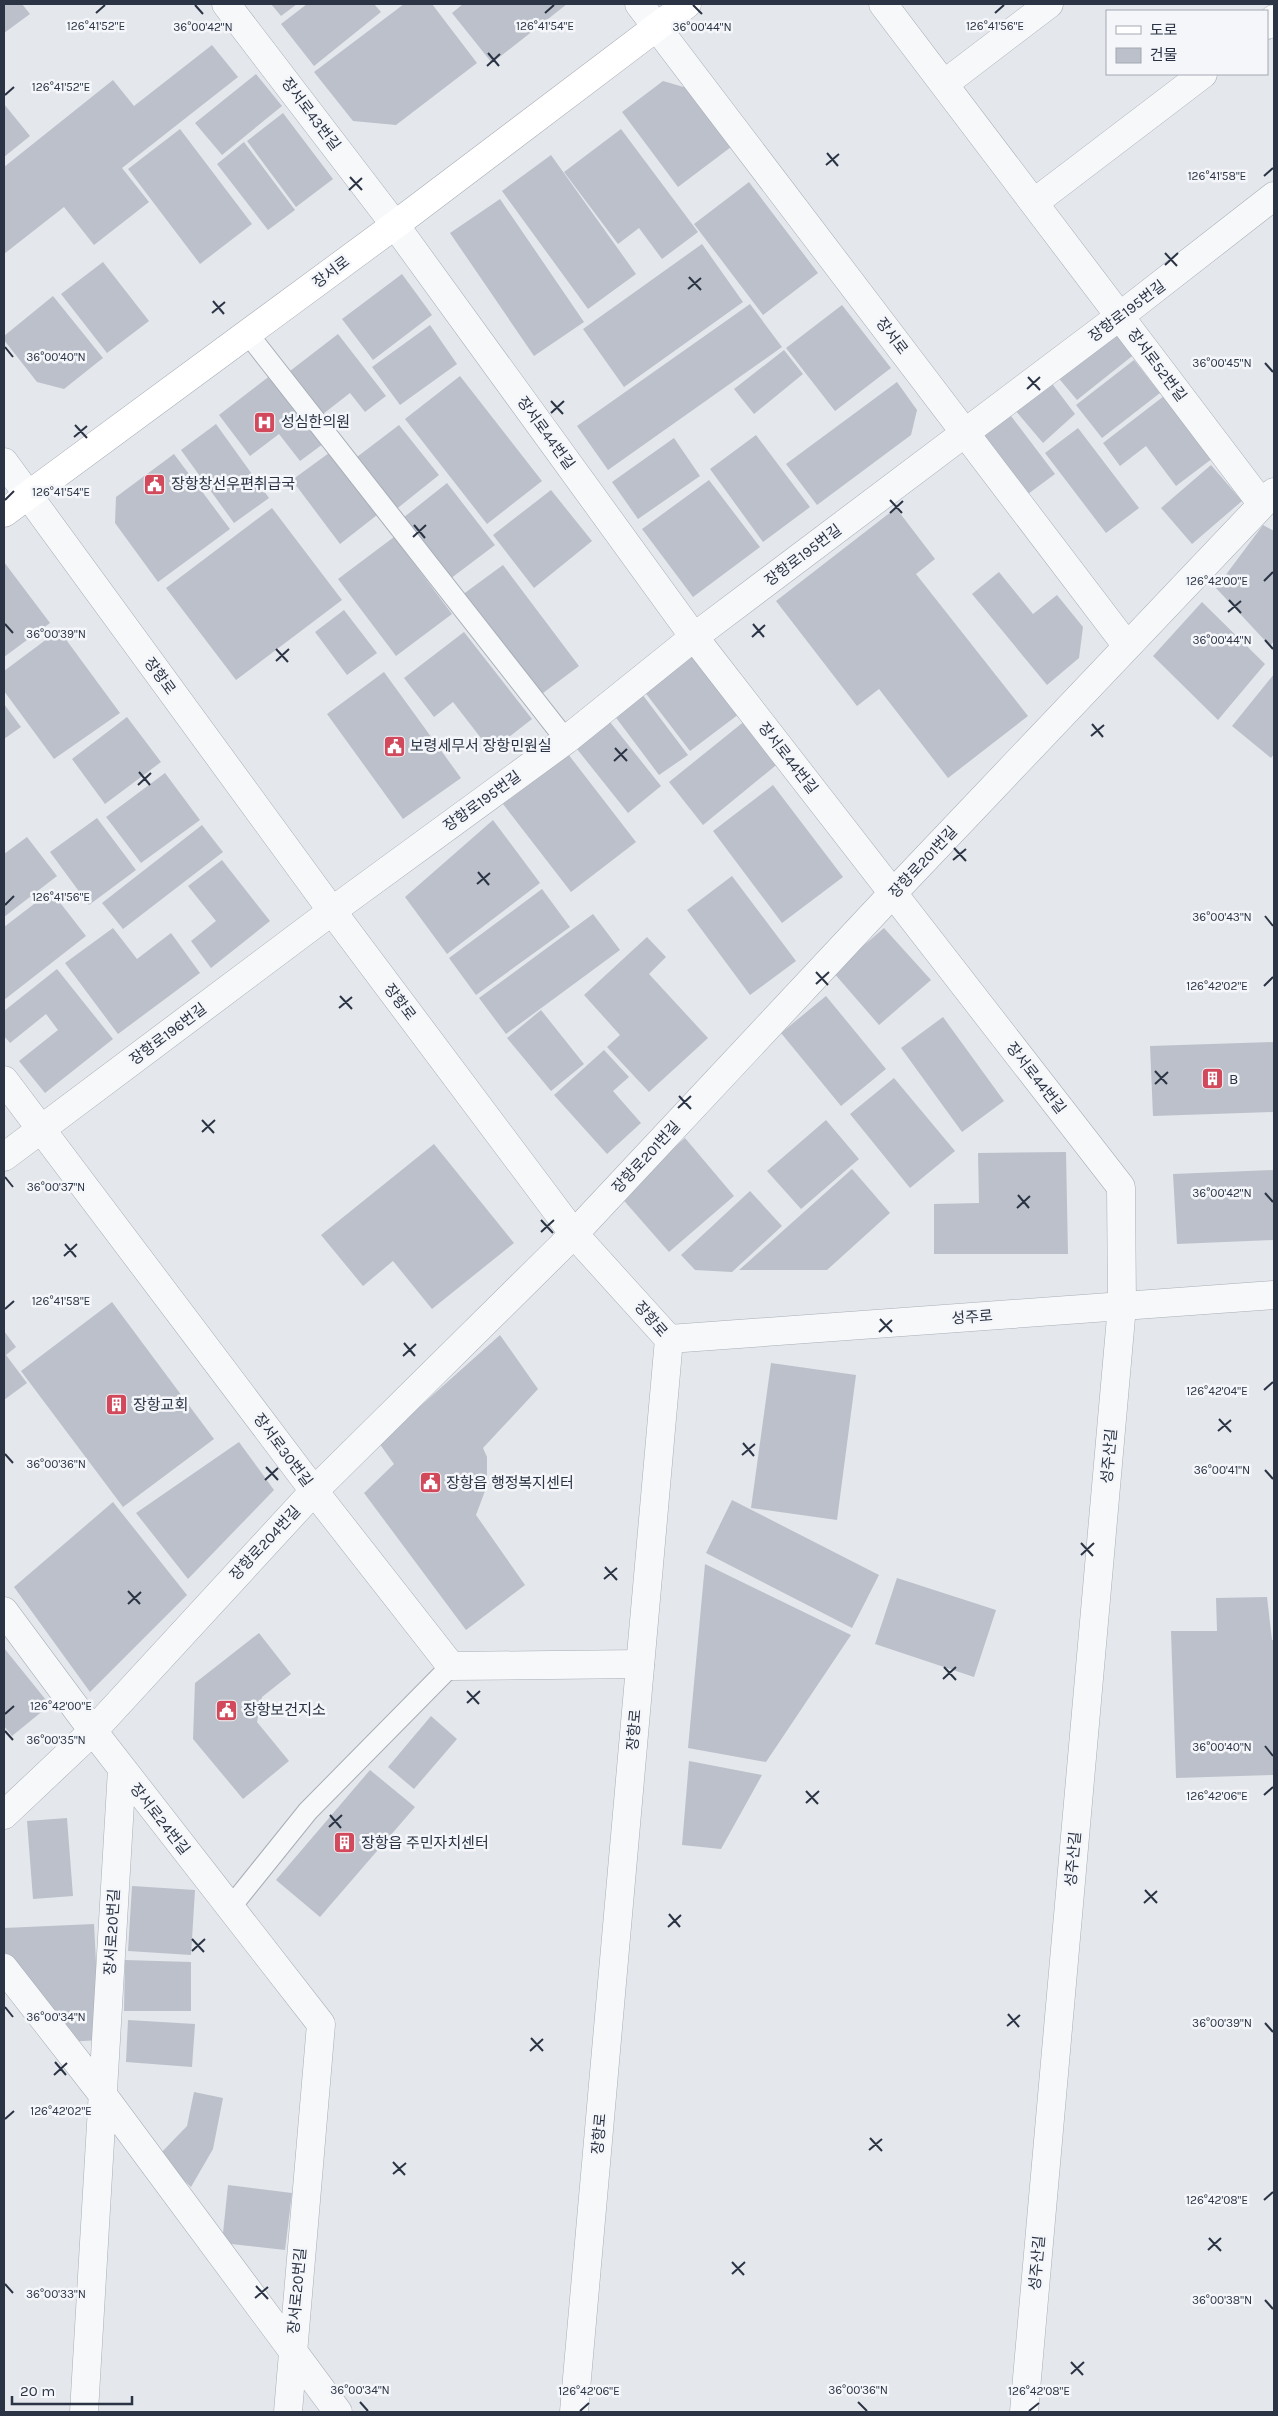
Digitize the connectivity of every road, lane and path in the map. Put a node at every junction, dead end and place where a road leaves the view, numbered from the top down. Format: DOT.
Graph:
graph roads {
  1 [pos="226,4"];
  2 [pos="639,4"];
  3 [pos="687,4"];
  4 [pos="883,4"];
  5 [pos="1049,4"];
  6 [pos="656,26"];
  7 [pos="1202,75"];
  8 [pos="944,84"];
  9 [pos="1274,196"];
  10 [pos="1035,202"];
  11 [pos="395,225"];
  12 [pos="1120,316"];
  13 [pos="248,334"];
  14 [pos="965,433"];
  15 [pos="4,462"];
  16 [pos="28,495"];
  17 [pos="1270,502"];
  18 [pos="4,513"];
  19 [pos="694,637"];
  20 [pos="1127,646"];
  21 [pos="566,740"];
  22 [pos="893,893"];
  23 [pos="332,911"];
  24 [pos="4,1080"];
  25 [pos="41,1129"];
  26 [pos="4,1157"];
  27 [pos="574,1234"];
  28 [pos="1274,1295"];
  29 [pos="1122,1306"];
  30 [pos="669,1339"];
  31 [pos="314,1491"];
  32 [pos="4,1611"];
  33 [pos="640,1664"];
  34 [pos="451,1666"];
  35 [pos="92,1732"];
  36 [pos="122,1769"];
  37 [pos="4,1815"];
  38 [pos="230,1908"];
  39 [pos="4,1968"];
  40 [pos="321,2024"];
  41 [pos="103,2094"];
  42 [pos="292,2348"];
  43 [pos="84,2412"];
  44 [pos="288,2412"];
  45 [pos="338,2412"];
  46 [pos="574,2412"];
  47 [pos="1024,2412"];
  1 -- 11 [label="street, 장서로43번길"];
  2 -- 6 [label="street"];
  3 -- 6 [label="main road, 장서로"];
  4 -- 8 [label="street, 장서로52번길"];
  5 -- 8 [label="street"];
  6 -- 11 [label="main road, 장서로"];
  6 -- 14 [label="street, 장서로"];
  7 -- 10 [label="street"];
  8 -- 10 [label="street, 장서로52번길"];
  9 -- 12 [label="street, 장항로195번길"];
  10 -- 12 [label="street, 장서로52번길"];
  11 -- 13 [label="main road, 장서로"];
  11 -- 19 [label="street, 장서로44번길"];
  12 -- 14 [label="street, 장항로195번길"];
  12 -- 17 [label="street, 장서로52번길"];
  13 -- 16 [label="main road, 장서로"];
  13 -- 21 [label="lane"];
  14 -- 19 [label="street, 장항로195번길"];
  14 -- 20 [label="street, 장서로"];
  15 -- 16 [label="street, 장항로"];
  16 -- 18 [label="main road, 장서로"];
  16 -- 23 [label="street, 장항로"];
  17 -- 20 [label="street, 장항로201번길"];
  19 -- 21 [label="street, 장항로195번길"];
  19 -- 22 [label="street, 장서로44번길"];
  20 -- 22 [label="street, 장항로201번길"];
  21 -- 23 [label="street, 장항로195번길"];
  22 -- 27 [label="street, 장항로201번길"];
  22 -- 29 [label="street, 장서로44번길"];
  23 -- 25 [label="street, 장항로196번길"];
  23 -- 27 [label="street, 장항로"];
  24 -- 25 [label="street, 장서로30번길"];
  25 -- 26 [label="street, 장항로196번길"];
  25 -- 31 [label="street, 장서로30번길"];
  27 -- 30 [label="street, 장항로"];
  27 -- 31 [label="street, 장항로204번길"];
  28 -- 29 [label="street, 성주로"];
  29 -- 30 [label="street, 성주로"];
  29 -- 47 [label="street, 성주산길"];
  30 -- 33 [label="street, 장항로"];
  31 -- 34 [label="street, 장서로30번길"];
  31 -- 35 [label="street, 장항로204번길"];
  32 -- 35 [label="street, 장서로24번길"];
  33 -- 34 [label="street"];
  33 -- 46 [label="street, 장항로"];
  34 -- 38 [label="lane"];
  35 -- 36 [label="street, 장서로24번길"];
  35 -- 37 [label="street, 장항로204번길"];
  36 -- 38 [label="street, 장서로24번길"];
  36 -- 41 [label="street, 장서로20번길"];
  38 -- 40 [label="street, 장서로24번길"];
  39 -- 41 [label="street, 장서로20번길"];
  40 -- 42 [label="street, 장서로20번길"];
  41 -- 42 [label="street, 장서로20번길"];
  41 -- 43 [label="street, 장서로20번길"];
  42 -- 44 [label="street"];
  42 -- 45 [label="street, 장서로20번길"];
}
